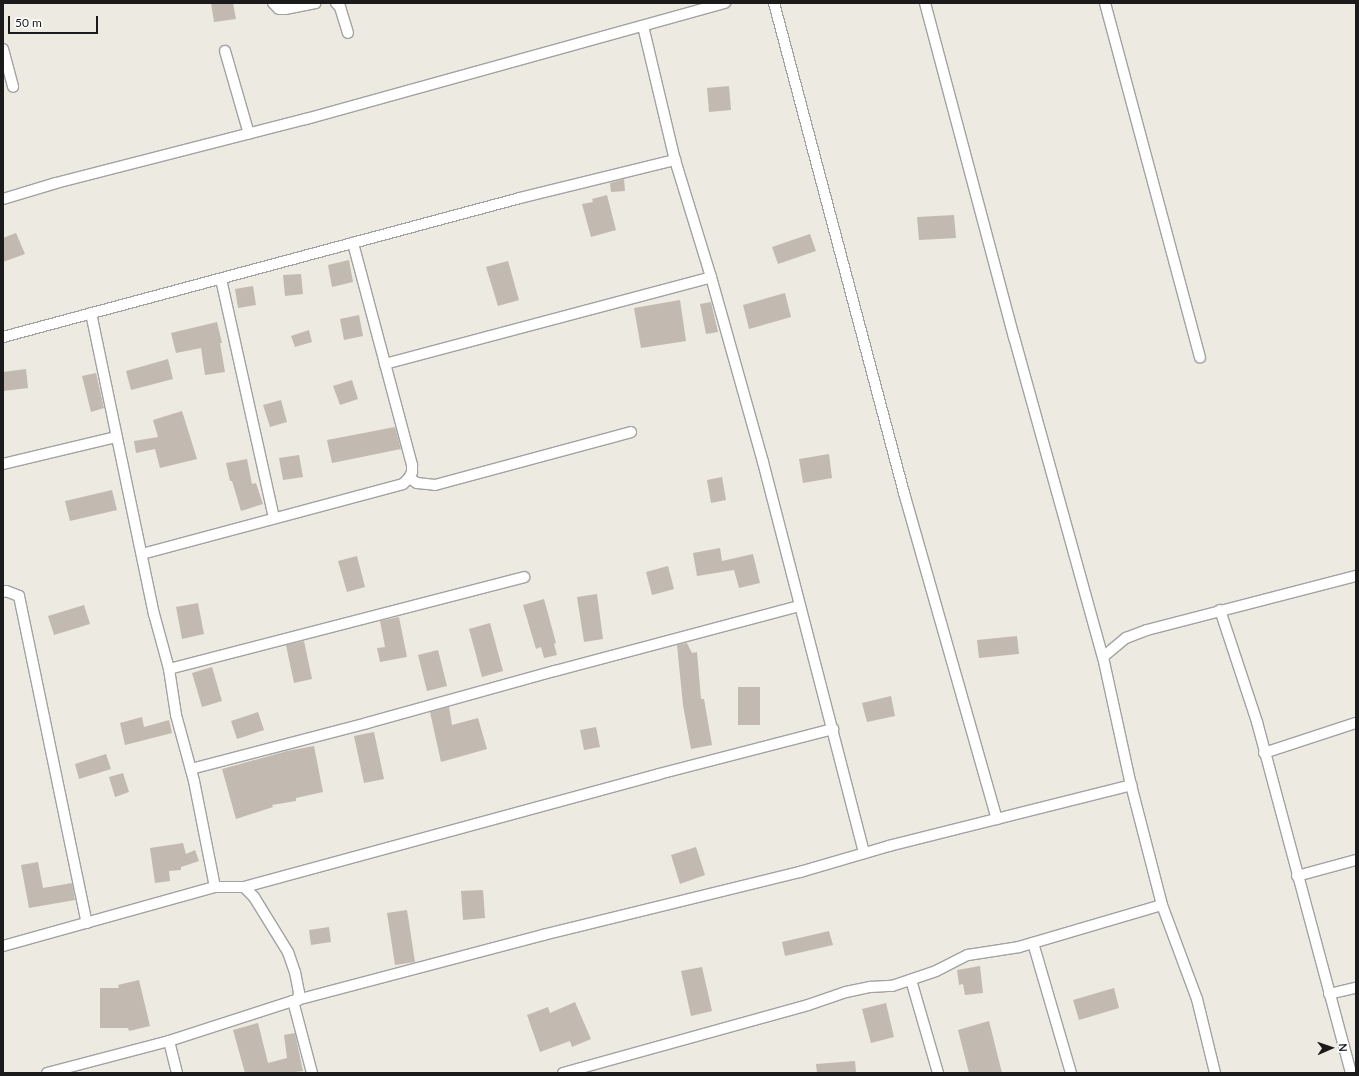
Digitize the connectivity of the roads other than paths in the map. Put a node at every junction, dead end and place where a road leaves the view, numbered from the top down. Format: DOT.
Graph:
graph roads {
  1 [pos="273,3"];
  2 [pos="315,3"];
  3 [pos="336,3"];
  4 [pos="725,3"];
  5 [pos="774,3"];
  6 [pos="926,3"];
  7 [pos="1105,3"];
  8 [pos="643,26"];
  9 [pos="348,33"];
  10 [pos="3,50"];
  11 [pos="225,51"];
  12 [pos="13,88"];
  13 [pos="249,134"];
  14 [pos="675,160"];
  15 [pos="3,199"];
  16 [pos="353,243"];
  17 [pos="711,277"];
  18 [pos="221,279"];
  19 [pos="91,313"];
  20 [pos="3,336"];
  21 [pos="1200,358"];
  22 [pos="385,364"];
  23 [pos="631,432"];
  24 [pos="116,437"];
  25 [pos="3,464"];
  26 [pos="409,478"];
  27 [pos="274,518"];
  28 [pos="142,554"];
  29 [pos="1356,576"];
  30 [pos="524,577"];
  31 [pos="3,592"];
  32 [pos="800,606"];
  33 [pos="1220,610"];
  34 [pos="1103,657"];
  35 [pos="170,669"];
  36 [pos="1356,723"];
  37 [pos="832,729"];
  38 [pos="1264,753"];
  39 [pos="191,769"];
  40 [pos="1131,785"];
  41 [pos="997,819"];
  42 [pos="864,853"];
  43 [pos="1356,860"];
  44 [pos="1297,876"];
  45 [pos="244,887"];
  46 [pos="215,888"];
  47 [pos="1162,904"];
  48 [pos="86,923"];
  49 [pos="1033,943"];
  50 [pos="3,946"];
  51 [pos="911,980"];
  52 [pos="1356,988"];
  53 [pos="1329,994"];
  54 [pos="293,1001"];
  55 [pos="169,1041"];
  56 [pos="47,1073"];
  57 [pos="177,1073"];
  58 [pos="312,1073"];
  59 [pos="563,1073"];
  60 [pos="938,1073"];
  61 [pos="1071,1073"];
  62 [pos="1215,1073"];
  63 [pos="1351,1073"];
  1 -- 2 [label="street"];
  3 -- 9 [label="street"];
  4 -- 8 [label="street"];
  5 -- 41 [label="street"];
  6 -- 34 [label="street"];
  7 -- 21 [label="street"];
  8 -- 13 [label="street"];
  8 -- 14 [label="street"];
  10 -- 12 [label="street"];
  11 -- 13 [label="street"];
  13 -- 15 [label="street"];
  14 -- 16 [label="street"];
  14 -- 17 [label="street"];
  16 -- 18 [label="street"];
  16 -- 22 [label="street"];
  17 -- 22 [label="street"];
  17 -- 32 [label="street"];
  18 -- 19 [label="street"];
  18 -- 27 [label="street"];
  19 -- 20 [label="street"];
  19 -- 24 [label="street"];
  22 -- 26 [label="street"];
  23 -- 26 [label="street"];
  24 -- 25 [label="street"];
  24 -- 28 [label="street"];
  26 -- 27 [label="street"];
  27 -- 28 [label="street"];
  28 -- 35 [label="street"];
  29 -- 33 [label="street"];
  30 -- 35 [label="street"];
  31 -- 48 [label="street"];
  32 -- 37 [label="street"];
  32 -- 39 [label="street"];
  33 -- 34 [label="street"];
  33 -- 38 [label="street"];
  34 -- 40 [label="street"];
  35 -- 39 [label="street"];
  36 -- 38 [label="street"];
  37 -- 42 [label="street"];
  37 -- 45 [label="street"];
  38 -- 44 [label="street"];
  39 -- 46 [label="street"];
  40 -- 41 [label="street"];
  40 -- 47 [label="street"];
  41 -- 42 [label="street"];
  42 -- 54 [label="street"];
  43 -- 44 [label="street"];
  44 -- 53 [label="street"];
  45 -- 46 [label="street"];
  45 -- 54 [label="street"];
  46 -- 48 [label="street"];
  47 -- 49 [label="street"];
  47 -- 62 [label="street"];
  48 -- 50 [label="street"];
  49 -- 51 [label="street"];
  49 -- 61 [label="street"];
  51 -- 59 [label="street"];
  51 -- 60 [label="street"];
  52 -- 53 [label="street"];
  53 -- 63 [label="street"];
  54 -- 55 [label="street"];
  54 -- 58 [label="street"];
  55 -- 56 [label="street"];
  55 -- 57 [label="street"];
}
